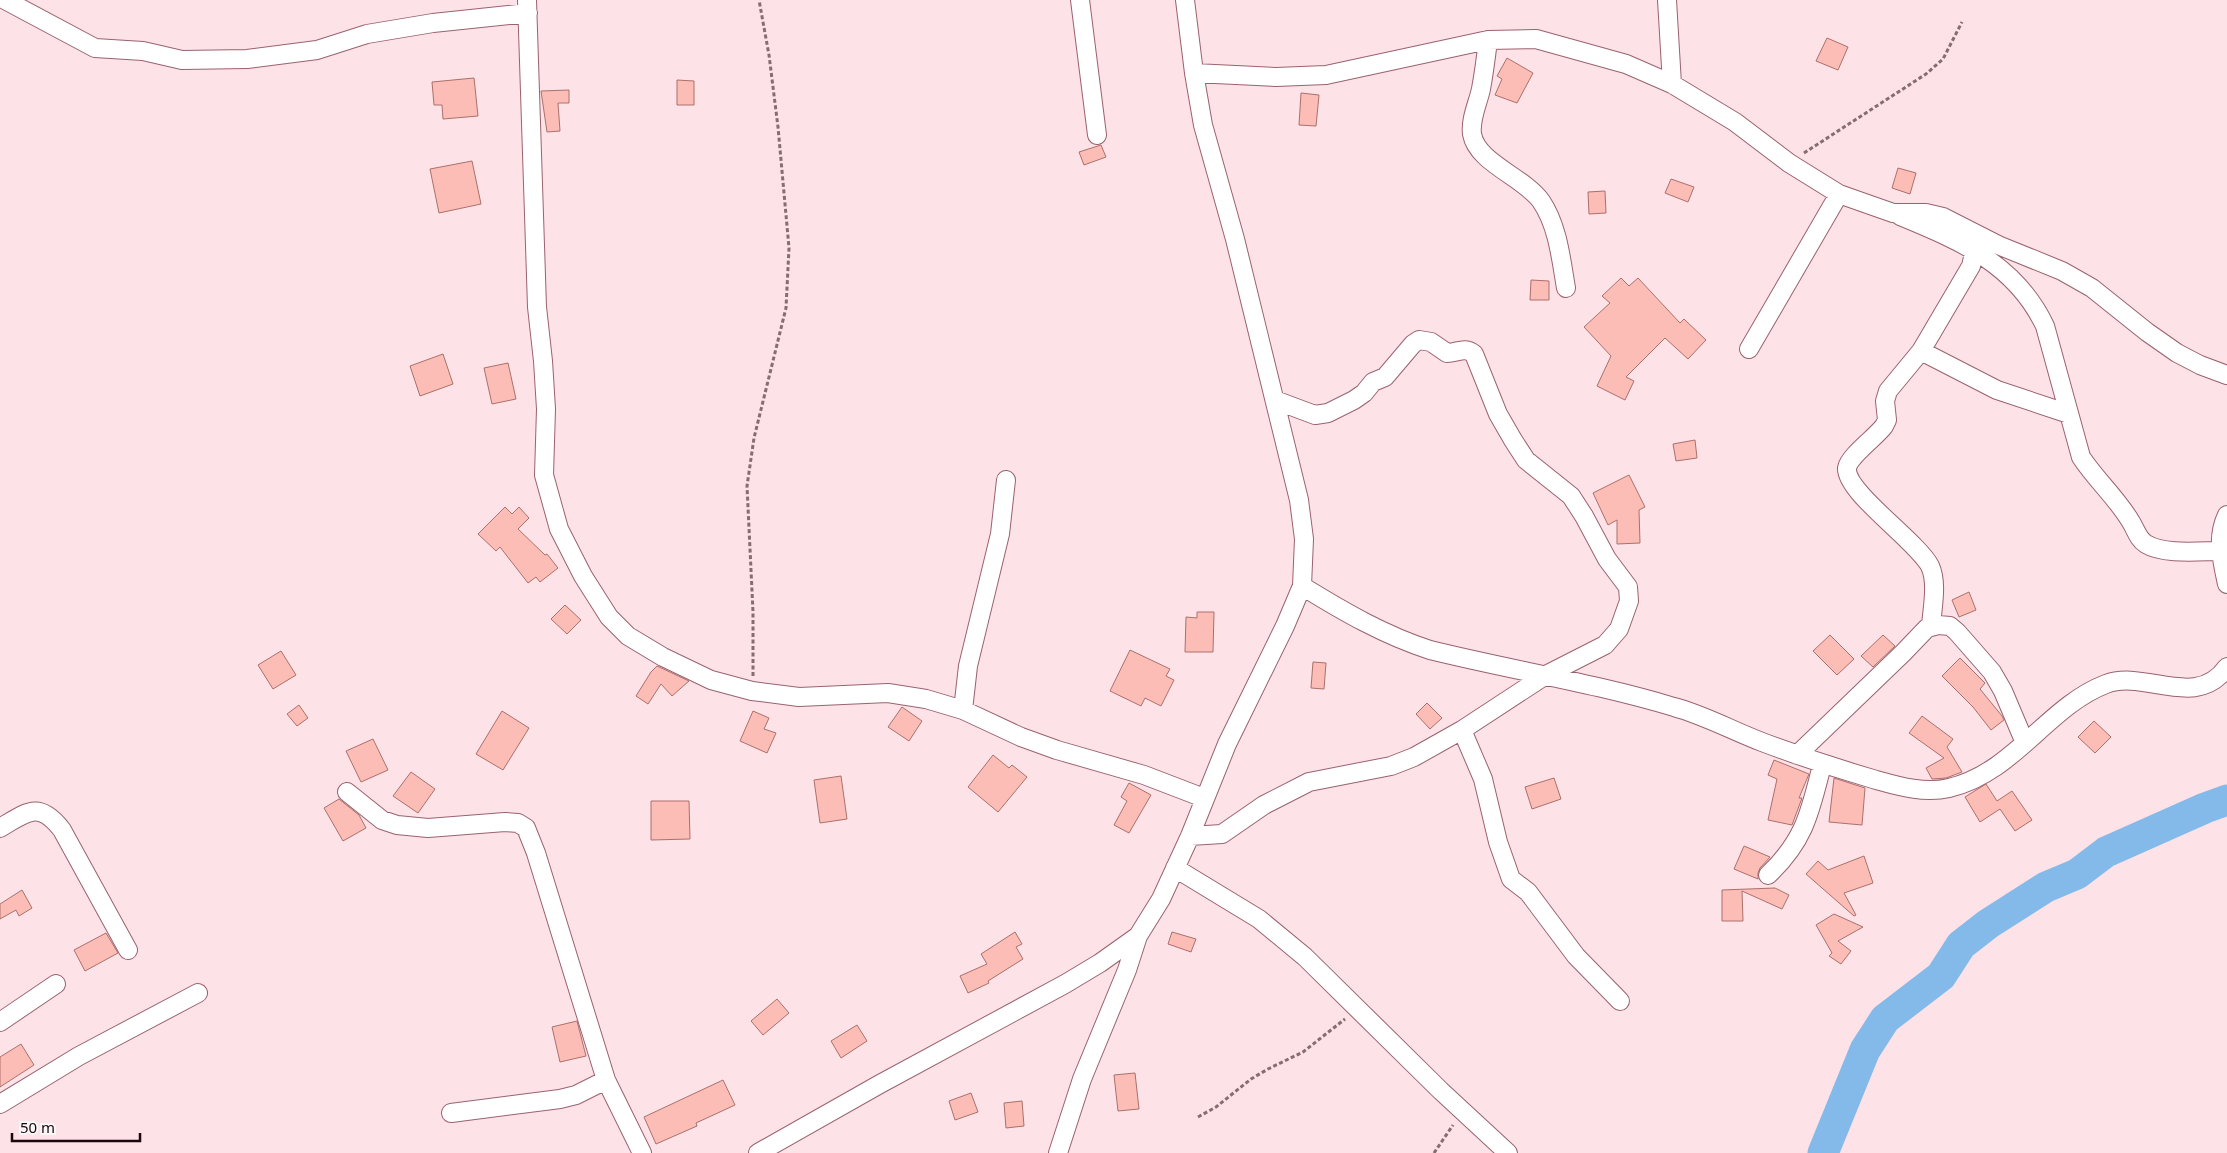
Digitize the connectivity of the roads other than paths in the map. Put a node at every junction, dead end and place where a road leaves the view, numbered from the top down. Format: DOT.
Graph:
graph roads {
  1 [pos="4,0"];
  2 [pos="1080,0"];
  3 [pos="1185,0"];
  4 [pos="1667,0"];
  5 [pos="528,7"];
  6 [pos="1488,40"];
  7 [pos="1194,73"];
  8 [pos="1672,84"];
  9 [pos="1097,135"];
  10 [pos="1839,194"];
  11 [pos="1976,243"];
  12 [pos="1566,288"];
  13 [pos="1749,349"];
  14 [pos="1921,351"];
  15 [pos="2227,375"];
  16 [pos="1275,400"];
  17 [pos="2069,414"];
  18 [pos="1006,480"];
  19 [pos="2227,515"];
  20 [pos="2220,551"];
  21 [pos="2227,584"];
  22 [pos="1302,586"];
  23 [pos="1931,627"];
  24 [pos="2227,667"];
  25 [pos="1546,675"];
  26 [pos="963,710"];
  27 [pos="1462,730"];
  28 [pos="2025,743"];
  29 [pos="1797,755"];
  30 [pos="1822,765"];
  31 [pos="347,792"];
  32 [pos="1204,798"];
  33 [pos="0,828"];
  34 [pos="1190,836"];
  35 [pos="1176,868"];
  36 [pos="1768,875"];
  37 [pos="1138,936"];
  38 [pos="128,950"];
  39 [pos="56,984"];
  40 [pos="198,993"];
  41 [pos="1620,1001"];
  42 [pos="0,1022"];
  43 [pos="606,1080"];
  44 [pos="0,1104"];
  45 [pos="452,1113"];
  46 [pos="642,1153"];
  47 [pos="758,1153"];
  48 [pos="1058,1153"];
  49 [pos="1508,1153"];
  1 -- 5 [label="street"];
  2 -- 9 [label="street"];
  3 -- 7 [label="street"];
  4 -- 8 [label="street"];
  5 -- 26 [label="street"];
  6 -- 7 [label="street"];
  6 -- 8 [label="street"];
  6 -- 12 [label="street"];
  7 -- 16 [label="street"];
  8 -- 10 [label="street"];
  10 -- 11 [label="street"];
  10 -- 13 [label="street"];
  11 -- 14 [label="street"];
  11 -- 15 [label="street"];
  11 -- 17 [label="street"];
  14 -- 17 [label="street"];
  14 -- 23 [label="street"];
  16 -- 22 [label="street"];
  16 -- 25 [label="street"];
  17 -- 20 [label="street"];
  18 -- 26 [label="street"];
  19 -- 20 [label="street"];
  20 -- 21 [label="street"];
  22 -- 25 [label="street"];
  22 -- 32 [label="street"];
  23 -- 28 [label="street"];
  23 -- 29 [label="street"];
  24 -- 28 [label="street"];
  25 -- 27 [label="street"];
  25 -- 29 [label="street"];
  26 -- 32 [label="street"];
  27 -- 34 [label="street"];
  27 -- 41 [label="street"];
  28 -- 30 [label="street"];
  29 -- 30 [label="street"];
  30 -- 36 [label="street"];
  31 -- 43 [label="street"];
  32 -- 34 [label="street"];
  33 -- 38 [label="street"];
  34 -- 35 [label="street"];
  35 -- 37 [label="street"];
  35 -- 49 [label="street"];
  37 -- 47 [label="street"];
  37 -- 48 [label="street"];
  39 -- 42 [label="street"];
  40 -- 44 [label="street"];
  43 -- 45 [label="street"];
  43 -- 46 [label="street"];
}
